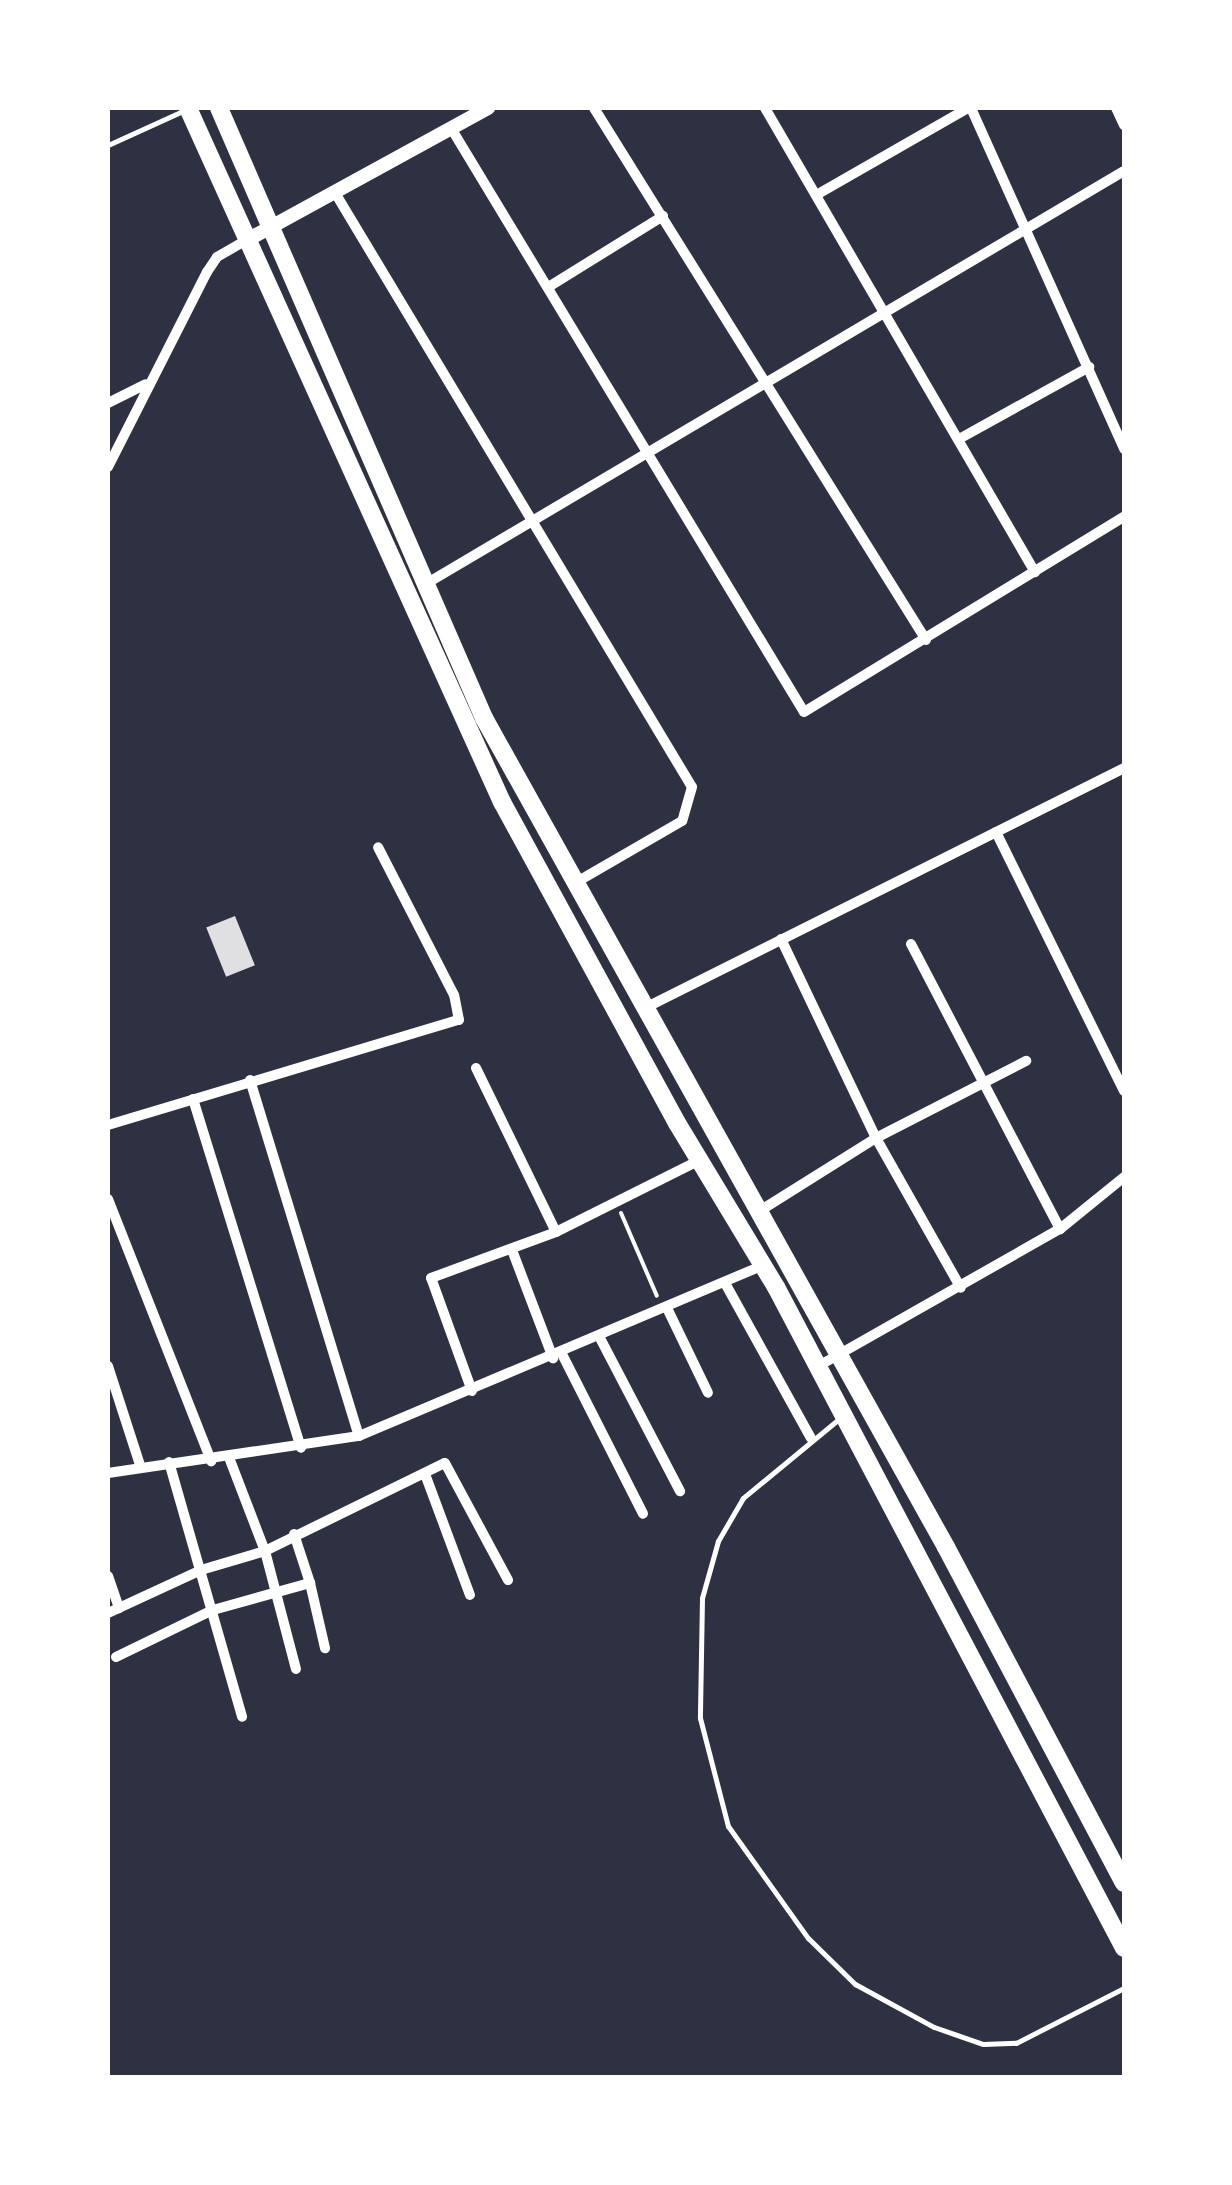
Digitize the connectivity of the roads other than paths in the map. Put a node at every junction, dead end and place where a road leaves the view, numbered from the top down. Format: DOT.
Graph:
graph roads {
  1 [pos="188,108"];
  2 [pos="219,108"];
  3 [pos="486,108"];
  4 [pos="594,108"];
  5 [pos="969,108"];
  6 [pos="1116,108"];
  7 [pos="771,110"];
  8 [pos="1124,125"];
  9 [pos="452,128"];
  10 [pos="108,146"];
  11 [pos="1124,171"];
  12 [pos="818,194"];
  13 [pos="337,196"];
  14 [pos="663,216"];
  15 [pos="1029,227"];
  16 [pos="274,228"];
  17 [pos="248,240"];
  18 [pos="550,286"];
  19 [pos="886,312"];
  20 [pos="1089,366"];
  21 [pos="770,382"];
  22 [pos="146,384"];
  23 [pos="108,403"];
  24 [pos="958,439"];
  25 [pos="1124,449"];
  26 [pos="652,454"];
  27 [pos="108,467"];
  28 [pos="1124,517"];
  29 [pos="531,524"];
  30 [pos="1035,572"];
  31 [pos="425,584"];
  32 [pos="406,596"];
  33 [pos="926,640"];
  34 [pos="1124,768"];
  35 [pos="996,832"];
  36 [pos="378,847"];
  37 [pos="574,883"];
  38 [pos="781,939"];
  39 [pos="911,944"];
  40 [pos="645,1008"];
  41 [pos="1026,1062"];
  42 [pos="476,1068"];
  43 [pos="250,1080"];
  44 [pos="983,1084"];
  45 [pos="1124,1091"];
  46 [pos="193,1099"];
  47 [pos="108,1125"];
  48 [pos="876,1138"];
  49 [pos="700,1160"];
  50 [pos="1124,1177"];
  51 [pos="108,1199"];
  52 [pos="758,1212"];
  53 [pos="1060,1229"];
  54 [pos="556,1232"];
  55 [pos="512,1250"];
  56 [pos="764,1266"];
  57 [pos="724,1283"];
  58 [pos="961,1288"];
  59 [pos="665,1309"];
  60 [pos="600,1338"];
  61 [pos="838,1355"];
  62 [pos="557,1356"];
  63 [pos="108,1366"];
  64 [pos="814,1368"];
  65 [pos="472,1391"];
  66 [pos="708,1393"];
  67 [pos="840,1418"];
  68 [pos="359,1436"];
  69 [pos="811,1438"];
  70 [pos="300,1448"];
  71 [pos="230,1460"];
  72 [pos="211,1461"];
  73 [pos="168,1462"];
  74 [pos="141,1468"];
  75 [pos="108,1473"];
  76 [pos="425,1474"];
  77 [pos="680,1492"];
  78 [pos="642,1514"];
  79 [pos="294,1534"];
  80 [pos="265,1551"];
  81 [pos="201,1570"];
  82 [pos="108,1576"];
  83 [pos="508,1580"];
  84 [pos="310,1583"];
  85 [pos="273,1590"];
  86 [pos="470,1595"];
  87 [pos="113,1610"];
  88 [pos="213,1610"];
  89 [pos="325,1648"];
  90 [pos="116,1657"];
  91 [pos="296,1669"];
  92 [pos="242,1716"];
  93 [pos="1124,1883"];
  94 [pos="1124,1948"];
  95 [pos="1124,1988"];
  1 -- 10 [label="lane"];
  1 -- 17 [label="highway"];
  2 -- 16 [label="highway"];
  3 -- 9 [label="street"];
  4 -- 14 [label="street"];
  5 -- 12 [label="street"];
  5 -- 15 [label="street"];
  6 -- 8 [label="street"];
  7 -- 12 [label="street"];
  9 -- 13 [label="street"];
  9 -- 18 [label="street"];
  11 -- 15 [label="street"];
  12 -- 19 [label="street"];
  13 -- 16 [label="street"];
  13 -- 29 [label="street"];
  14 -- 18 [label="street"];
  14 -- 21 [label="street"];
  15 -- 19 [label="street"];
  15 -- 20 [label="street"];
  16 -- 17 [label="street"];
  16 -- 31 [label="highway"];
  17 -- 22 [label="street"];
  17 -- 32 [label="highway"];
  18 -- 26 [label="street"];
  19 -- 21 [label="street"];
  19 -- 24 [label="street"];
  20 -- 24 [label="street"];
  20 -- 25 [label="street"];
  21 -- 26 [label="street"];
  21 -- 33 [label="street"];
  22 -- 23 [label="street"];
  22 -- 27 [label="street"];
  24 -- 30 [label="street"];
  26 -- 29 [label="street"];
  26 -- 33 [label="street"];
  28 -- 30 [label="street"];
  29 -- 31 [label="street"];
  29 -- 37 [label="street"];
  30 -- 33 [label="street"];
  31 -- 32 [label="street"];
  31 -- 37 [label="highway"];
  32 -- 49 [label="highway"];
  34 -- 35 [label="street"];
  35 -- 38 [label="street"];
  35 -- 45 [label="street"];
  36 -- 43 [label="street"];
  37 -- 40 [label="highway"];
  38 -- 40 [label="street"];
  38 -- 48 [label="street"];
  39 -- 44 [label="street"];
  40 -- 52 [label="highway"];
  41 -- 44 [label="street"];
  42 -- 54 [label="street"];
  43 -- 46 [label="street"];
  43 -- 68 [label="street"];
  44 -- 48 [label="street"];
  44 -- 53 [label="street"];
  46 -- 47 [label="street"];
  46 -- 70 [label="street"];
  48 -- 52 [label="street"];
  48 -- 58 [label="street"];
  49 -- 54 [label="street"];
  49 -- 56 [label="highway"];
  50 -- 53 [label="street"];
  51 -- 72 [label="street"];
  52 -- 61 [label="highway"];
  53 -- 58 [label="street"];
  54 -- 55 [label="street"];
  55 -- 62 [label="street"];
  55 -- 65 [label="street"];
  56 -- 57 [label="street"];
  56 -- 64 [label="highway"];
  57 -- 59 [label="street"];
  57 -- 69 [label="street"];
  58 -- 61 [label="street"];
  59 -- 60 [label="street"];
  59 -- 66 [label="street"];
  60 -- 62 [label="street"];
  60 -- 77 [label="street"];
  61 -- 64 [label="street"];
  61 -- 93 [label="highway"];
  62 -- 65 [label="street"];
  62 -- 78 [label="street"];
  63 -- 74 [label="street"];
  64 -- 67 [label="highway"];
  65 -- 68 [label="street"];
  67 -- 69 [label="lane"];
  67 -- 94 [label="highway"];
  68 -- 70 [label="street"];
  69 -- 95 [label="lane"];
  70 -- 71 [label="street"];
  71 -- 72 [label="street"];
  71 -- 80 [label="street"];
  72 -- 73 [label="street"];
  73 -- 74 [label="street"];
  73 -- 81 [label="street"];
  74 -- 75 [label="street"];
  76 -- 79 [label="street"];
  76 -- 83 [label="street"];
  76 -- 86 [label="street"];
  79 -- 80 [label="street"];
  79 -- 84 [label="street"];
  80 -- 81 [label="street"];
  80 -- 85 [label="street"];
  81 -- 87 [label="street"];
  81 -- 88 [label="street"];
  82 -- 87 [label="street"];
  84 -- 85 [label="street"];
  84 -- 89 [label="street"];
  85 -- 88 [label="street"];
  85 -- 91 [label="street"];
  88 -- 90 [label="street"];
  88 -- 92 [label="street"];
}
